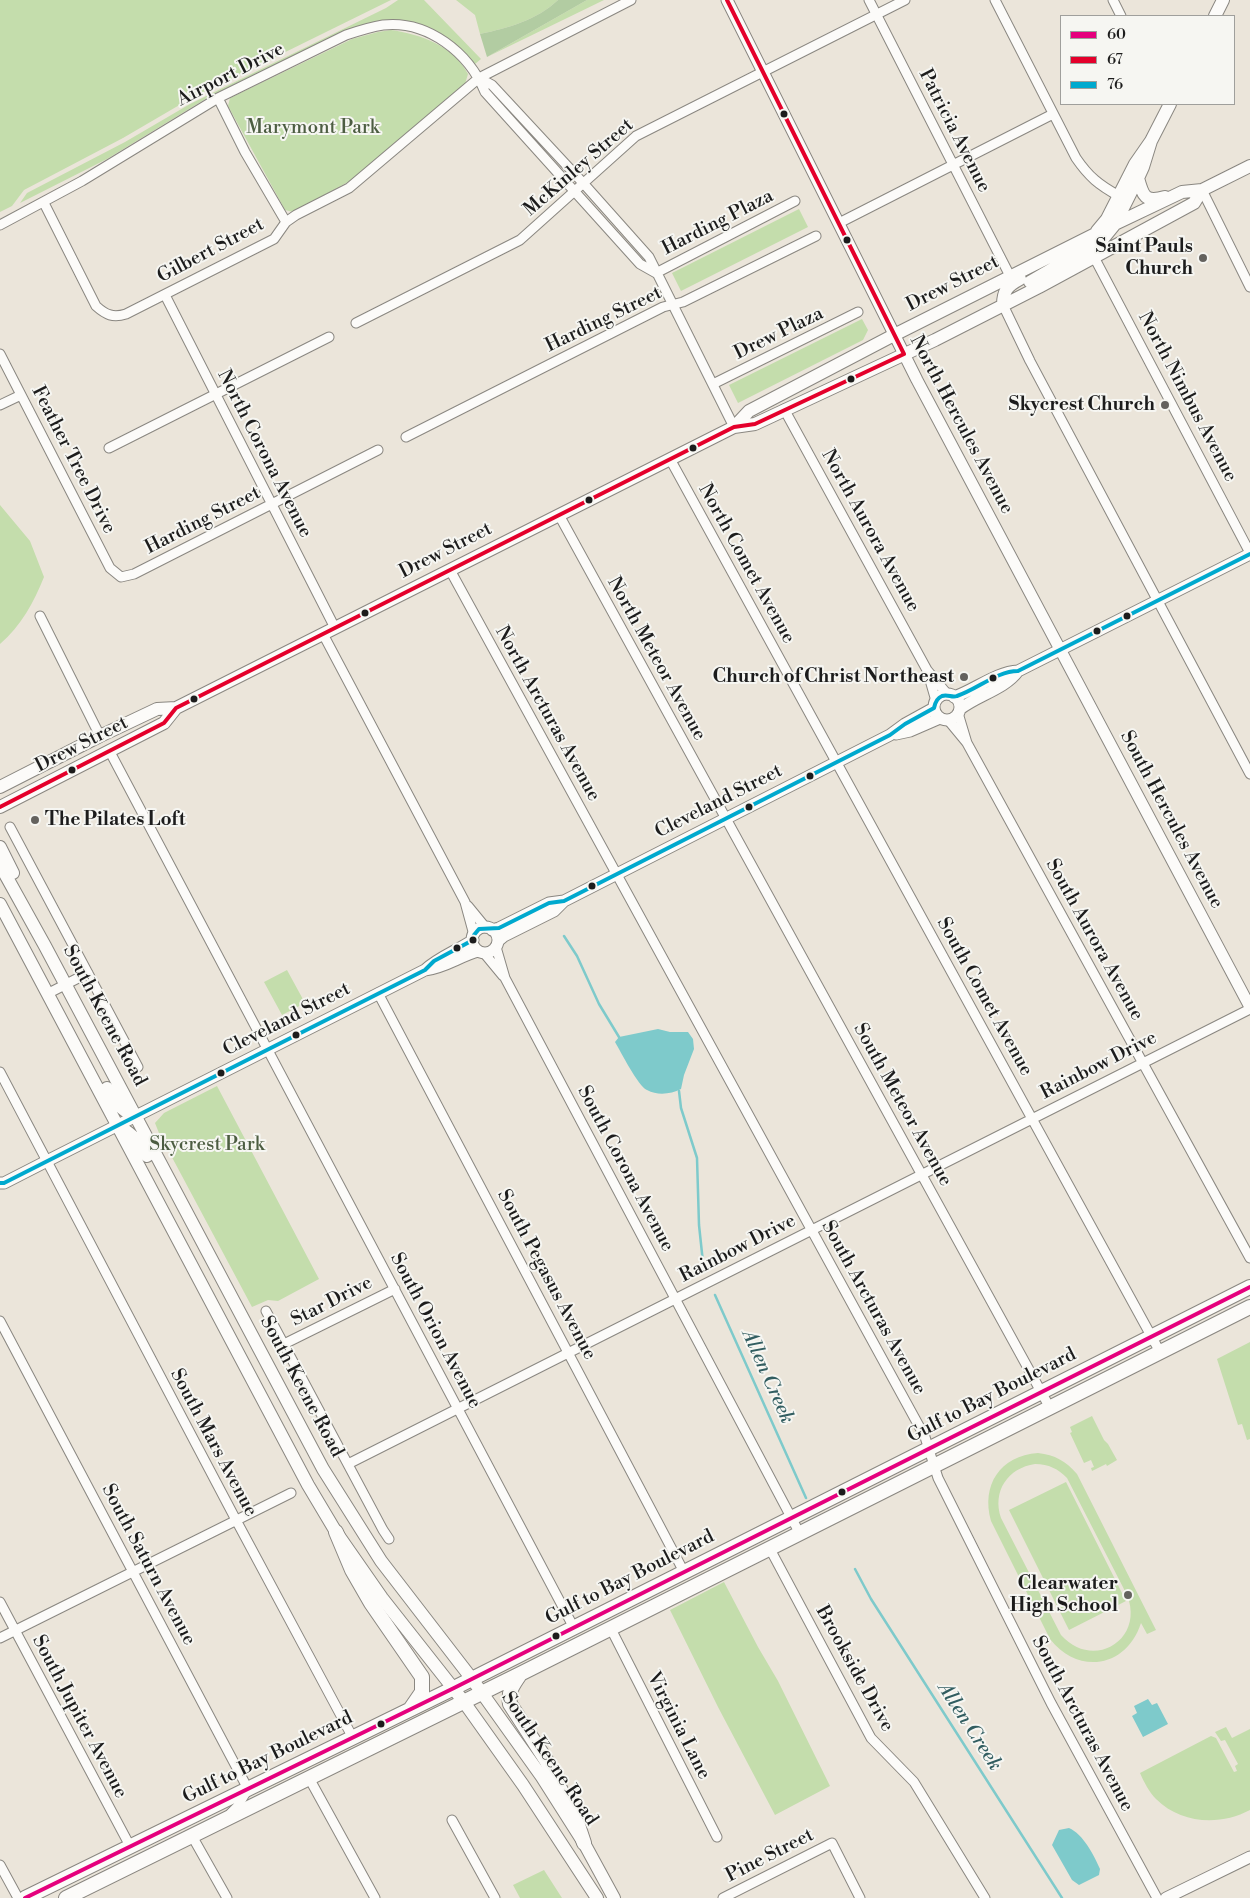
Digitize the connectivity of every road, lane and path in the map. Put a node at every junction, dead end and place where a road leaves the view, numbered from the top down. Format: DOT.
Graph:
graph roads {
  1 [pos="631,0"];
  2 [pos="726,0"];
  3 [pos="869,0"];
  4 [pos="905,0"];
  5 [pos="995,0"];
  6 [pos="1113,0"];
  7 [pos="1223,0"];
  8 [pos="876,14"];
  9 [pos="1120,15"];
  10 [pos="1216,15"];
  11 [pos="763,71"];
  12 [pos="479,78"];
  13 [pos="218,98"];
  14 [pos="1169,105"];
  15 [pos="1053,114"];
  16 [pos="1151,141"];
  17 [pos="952,165"];
  18 [pos="1250,166"];
  19 [pos="1138,178"];
  20 [pos="584,184"];
  21 [pos="1202,190"];
  22 [pos="575,192"];
  23 [pos="1182,192"];
  24 [pos="1119,196"];
  25 [pos="795,201"];
  26 [pos="44,203"];
  27 [pos="286,222"];
  28 [pos="839,223"];
  29 [pos="1115,224"];
  30 [pos="0,225"];
  31 [pos="1094,234"];
  32 [pos="816,236"];
  33 [pos="1054,254"];
  34 [pos="1094,257"];
  35 [pos="656,273"];
  36 [pos="1010,276"];
  37 [pos="1250,286"];
  38 [pos="165,295"];
  39 [pos="1003,301"];
  40 [pos="673,304"];
  41 [pos="858,312"];
  42 [pos="356,323"];
  43 [pos="894,335"];
  44 [pos="329,336"];
  45 [pos="0,354"];
  46 [pos="904,354"];
  47 [pos="713,384"];
  48 [pos="21,394"];
  49 [pos="216,395"];
  50 [pos="0,405"];
  51 [pos="784,409"];
  52 [pos="734,427"];
  53 [pos="406,437"];
  54 [pos="109,448"];
  55 [pos="378,450"];
  56 [pos="670,459"];
  57 [pos="272,504"];
  58 [pos="559,515"];
  59 [pos="1250,554"];
  60 [pos="450,570"];
  61 [pos="122,576"];
  62 [pos="1158,602"];
  63 [pos="40,616"];
  64 [pos="335,628"];
  65 [pos="323,634"];
  66 [pos="1060,650"];
  67 [pos="927,670"];
  68 [pos="1018,671"];
  69 [pos="951,696"];
  70 [pos="935,705"];
  71 [pos="176,708"];
  72 [pos="959,711"];
  73 [pos="944,719"];
  74 [pos="890,735"];
  75 [pos="100,736"];
  76 [pos="967,743"];
  77 [pos="110,752"];
  78 [pos="836,762"];
  79 [pos="1250,774"];
  80 [pos="0,787"];
  81 [pos="0,795"];
  82 [pos="0,807"];
  83 [pos="725,818"];
  84 [pos="10,826"];
  85 [pos="0,847"];
  86 [pos="0,865"];
  87 [pos="616,874"];
  88 [pos="0,878"];
  89 [pos="564,901"];
  90 [pos="465,902"];
  91 [pos="0,904"];
  92 [pos="489,929"];
  93 [pos="473,937"];
  94 [pos="497,944"];
  95 [pos="46,946"];
  96 [pos="481,952"];
  97 [pos="425,970"];
  98 [pos="88,972"];
  99 [pos="505,978"];
  100 [pos="65,984"];
  101 [pos="378,993"];
  102 [pos="47,994"];
  103 [pos="1250,1008"];
  104 [pos="59,1016"];
  105 [pos="267,1050"];
  106 [pos="1143,1062"];
  107 [pos="138,1067"];
  108 [pos="0,1072"];
  109 [pos="136,1117"];
  110 [pos="1032,1118"];
  111 [pos="118,1126"];
  112 [pos="47,1161"];
  113 [pos="922,1174"];
  114 [pos="1,1185"];
  115 [pos="812,1230"];
  116 [pos="198,1235"];
  117 [pos="1250,1258"];
  118 [pos="1250,1287"];
  119 [pos="395,1289"];
  120 [pos="675,1298"];
  121 [pos="1250,1307"];
  122 [pos="266,1311"];
  123 [pos="0,1321"];
  124 [pos="1152,1336"];
  125 [pos="284,1344"];
  126 [pos="568,1352"];
  127 [pos="1160,1352"];
  128 [pos="1083,1371"];
  129 [pos="1090,1387"];
  130 [pos="1041,1392"];
  131 [pos="458,1408"];
  132 [pos="1050,1408"];
  133 [pos="929,1448"];
  134 [pos="348,1464"];
  135 [pos="935,1466"];
  136 [pos="290,1493"];
  137 [pos="792,1518"];
  138 [pos="236,1520"];
  139 [pos="336,1532"];
  140 [pos="800,1534"];
  141 [pos="389,1539"];
  142 [pos="770,1549"];
  143 [pos="133,1572"];
  144 [pos="684,1572"];
  145 [pos="0,1602"];
  146 [pos="574,1628"];
  147 [pos="610,1629"];
  148 [pos="15,1631"];
  149 [pos="0,1638"];
  150 [pos="520,1674"];
  151 [pos="472,1679"];
  152 [pos="454,1688"];
  153 [pos="482,1694"];
  154 [pos="464,1702"];
  155 [pos="409,1710"];
  156 [pos="352,1738"];
  157 [pos="309,1778"];
  158 [pos="248,1789"];
  159 [pos="452,1820"];
  160 [pos="223,1821"];
  161 [pos="192,1836"];
  162 [pos="717,1837"];
  163 [pos="584,1843"];
  164 [pos="130,1846"];
  165 [pos="1250,1857"];
  166 [pos="0,1865"];
  167 [pos="734,1895"];
  168 [pos="18,1898"];
  169 [pos="25,1898"];
  170 [pos="66,1898"];
  171 [pos="227,1898"];
  172 [pos="375,1898"];
  173 [pos="495,1898"];
  174 [pos="597,1898"];
  175 [pos="614,1898"];
  176 [pos="723,1898"];
  177 [pos="860,1898"];
  178 [pos="985,1898"];
  179 [pos="1156,1898"];
  180 [pos="1166,1898"];
  1 -- 12 [label="street, Gilbert Street"];
  2 -- 11 [label="street, North Hercules Avenue"];
  3 -- 8 [label="street, Patricia Avenue"];
  4 -- 8 [label="street, McKinley Street"];
  5 -- 15 [label="street"];
  6 -- 9 [label="street"];
  7 -- 10 [label="main road"];
  8 -- 11 [label="street, McKinley Street"];
  8 -- 17 [label="street, Patricia Avenue"];
  11 -- 20 [label="street, McKinley Street"];
  11 -- 28 [label="street, North Hercules Avenue"];
  12 -- 13 [label="street, Airport Drive"];
  12 -- 20 [label="street"];
  12 -- 22 [label="street"];
  12 -- 27 [label="street, Gilbert Street"];
  13 -- 26 [label="street, Airport Drive"];
  13 -- 27 [label="street"];
  14 -- 16 [label="main road"];
  15 -- 17 [label="street"];
  15 -- 24 [label="street"];
  16 -- 19 [label="main road"];
  16 -- 24 [label="main road"];
  17 -- 28 [label="street"];
  17 -- 36 [label="street, Patricia Avenue"];
  18 -- 21 [label="main road, Drew Street"];
  19 -- 23 [label="main road"];
  19 -- 29 [label="main road"];
  20 -- 22 [label="street, McKinley Street"];
  20 -- 35 [label="street"];
  21 -- 23 [label="main road, Drew Street"];
  21 -- 34 [label="main road, Drew Street"];
  21 -- 37 [label="street"];
  22 -- 35 [label="street"];
  22 -- 42 [label="street, McKinley Street"];
  23 -- 29 [label="main road, Drew Street"];
  24 -- 31 [label="main road"];
  25 -- 35 [label="street, Harding Plaza"];
  26 -- 30 [label="street, Airport Drive"];
  26 -- 38 [label="street, Gilbert Street"];
  27 -- 38 [label="street, Gilbert Street"];
  28 -- 43 [label="street, North Hercules Avenue"];
  29 -- 31 [label="main road, Drew Street"];
  29 -- 39 [label="main road, Drew Street"];
  31 -- 33 [label="main road, Drew Street"];
  32 -- 40 [label="street, Harding Street"];
  33 -- 36 [label="main road, Drew Street"];
  33 -- 39 [label="main road"];
  34 -- 39 [label="main road, Drew Street"];
  34 -- 59 [label="street, North Nimbus Avenue"];
  35 -- 40 [label="street"];
  36 -- 43 [label="main road, Drew Street"];
  38 -- 49 [label="street, North Corona Avenue"];
  39 -- 46 [label="main road, Drew Street"];
  39 -- 62 [label="street"];
  40 -- 47 [label="street"];
  40 -- 53 [label="street, Harding Street"];
  41 -- 47 [label="street, Drew Plaza"];
  43 -- 46 [label="street, North Hercules Avenue"];
  43 -- 52 [label="main road, Drew Street"];
  44 -- 49 [label="street"];
  45 -- 48 [label="street, Feather Tree Drive"];
  46 -- 51 [label="main road, Drew Street"];
  46 -- 66 [label="street, North Hercules Avenue"];
  47 -- 52 [label="street"];
  48 -- 50 [label="street"];
  48 -- 61 [label="street, Feather Tree Drive"];
  49 -- 54 [label="street"];
  49 -- 57 [label="street, North Corona Avenue"];
  51 -- 52 [label="main road, Drew Street"];
  51 -- 67 [label="street, North Aurora Avenue"];
  52 -- 56 [label="main road, Drew Street"];
  55 -- 57 [label="street, Harding Street"];
  56 -- 58 [label="main road, Drew Street"];
  56 -- 78 [label="street, North Comet Avenue"];
  57 -- 61 [label="street, Harding Street"];
  57 -- 64 [label="street, North Corona Avenue"];
  58 -- 60 [label="main road, Drew Street"];
  58 -- 83 [label="street, North Meteor Avenue"];
  59 -- 62 [label="street"];
  60 -- 64 [label="main road, Drew Street"];
  60 -- 87 [label="street, North Arcturas Avenue"];
  62 -- 66 [label="street"];
  62 -- 79 [label="street"];
  63 -- 75 [label="street"];
  64 -- 65 [label="main road, Drew Street"];
  65 -- 71 [label="main road, Drew Street"];
  65 -- 90 [label="street"];
  66 -- 68 [label="street"];
  66 -- 103 [label="street, South Hercules Avenue"];
  67 -- 69 [label="street, North Aurora Avenue"];
  67 -- 70 [label="street, North Aurora Avenue"];
  68 -- 69 [label="street"];
  68 -- 72 [label="street"];
  69 -- 70 [label="street"];
  69 -- 72 [label="street"];
  70 -- 73 [label="street"];
  70 -- 74 [label="street, Cleveland Street"];
  71 -- 75 [label="main road, Drew Street"];
  71 -- 77 [label="main road, Drew Street"];
  72 -- 73 [label="street"];
  72 -- 76 [label="street, South Aurora Avenue"];
  73 -- 74 [label="street, Cleveland Street"];
  73 -- 76 [label="street, South Aurora Avenue"];
  74 -- 78 [label="street, Cleveland Street"];
  75 -- 80 [label="main road, Drew Street"];
  75 -- 81 [label="main road"];
  76 -- 106 [label="street, South Aurora Avenue"];
  77 -- 82 [label="main road, Drew Street"];
  77 -- 105 [label="street, South Orion Avenue"];
  78 -- 83 [label="street, Cleveland Street"];
  78 -- 110 [label="street, South Comet Avenue"];
  83 -- 87 [label="street, Cleveland Street"];
  83 -- 113 [label="street, South Meteor Avenue"];
  84 -- 98 [label="street"];
  85 -- 95 [label="main road"];
  86 -- 95 [label="main road, South Keene Road"];
  87 -- 89 [label="street, Cleveland Street"];
  87 -- 115 [label="street, South Arcturas Avenue"];
  88 -- 95 [label="main road"];
  89 -- 92 [label="street, Cleveland Street"];
  89 -- 94 [label="street, Cleveland Street"];
  90 -- 92 [label="street"];
  90 -- 93 [label="street"];
  91 -- 102 [label="main road, South Keene Road"];
  92 -- 93 [label="street"];
  92 -- 94 [label="street"];
  93 -- 96 [label="street"];
  93 -- 97 [label="street, Cleveland Street"];
  94 -- 96 [label="street"];
  94 -- 99 [label="street, South Corona Avenue"];
  95 -- 100 [label="main road, South Keene Road"];
  96 -- 97 [label="street, Cleveland Street"];
  96 -- 99 [label="street, South Corona Avenue"];
  97 -- 101 [label="street, Cleveland Street"];
  98 -- 100 [label="street"];
  98 -- 107 [label="street"];
  99 -- 120 [label="street, South Corona Avenue"];
  100 -- 102 [label="street"];
  100 -- 109 [label="main road, South Keene Road"];
  101 -- 105 [label="street, Cleveland Street"];
  101 -- 126 [label="street, South Pegasus Avenue"];
  102 -- 104 [label="main road, South Keene Road"];
  103 -- 106 [label="street, Rainbow Drive"];
  104 -- 109 [label="main road"];
  104 -- 111 [label="main road, South Keene Road"];
  105 -- 109 [label="street, Cleveland Street"];
  105 -- 119 [label="street, South Orion Avenue"];
  106 -- 110 [label="street, Rainbow Drive"];
  106 -- 117 [label="street, South Aurora Avenue"];
  108 -- 112 [label="street, South Mars Avenue"];
  109 -- 111 [label="street, Cleveland Street"];
  109 -- 116 [label="main road, South Keene Road"];
  110 -- 113 [label="street, Rainbow Drive"];
  110 -- 124 [label="street, South Comet Avenue"];
  111 -- 112 [label="street, Cleveland Street"];
  111 -- 116 [label="main road"];
  111 -- 139 [label="main road, South Keene Road"];
  112 -- 114 [label="street, Cleveland Street"];
  112 -- 138 [label="street, South Mars Avenue"];
  113 -- 115 [label="street, Rainbow Drive"];
  113 -- 130 [label="street, South Meteor Avenue"];
  115 -- 120 [label="street, Rainbow Drive"];
  115 -- 133 [label="street, South Arcturas Avenue"];
  116 -- 151 [label="main road, South Keene Road"];
  118 -- 124 [label="main road, Gulf to Bay Boulevard"];
  119 -- 125 [label="street, Star Drive"];
  119 -- 131 [label="street, South Orion Avenue"];
  120 -- 126 [label="street, Rainbow Drive"];
  120 -- 137 [label="street, South Corona Avenue"];
  121 -- 127 [label="main road, Gulf to Bay Boulevard"];
  122 -- 125 [label="street"];
  123 -- 143 [label="street, South Saturn Avenue"];
  124 -- 127 [label="street, South Comet Avenue"];
  124 -- 128 [label="main road, Gulf to Bay Boulevard"];
  125 -- 134 [label="street"];
  126 -- 131 [label="street, Rainbow Drive"];
  126 -- 144 [label="street, South Pegasus Avenue"];
  127 -- 129 [label="main road, Gulf to Bay Boulevard"];
  128 -- 129 [label="street"];
  128 -- 130 [label="main road, Gulf to Bay Boulevard"];
  129 -- 132 [label="main road, Gulf to Bay Boulevard"];
  130 -- 132 [label="street, South Meteor Avenue"];
  130 -- 133 [label="main road, Gulf to Bay Boulevard"];
  131 -- 134 [label="street, Rainbow Drive"];
  131 -- 146 [label="street, South Orion Avenue"];
  132 -- 135 [label="main road, Gulf to Bay Boulevard"];
  133 -- 135 [label="street, South Arcturas Avenue"];
  133 -- 137 [label="main road, Gulf to Bay Boulevard"];
  134 -- 141 [label="street"];
  135 -- 140 [label="main road, Gulf to Bay Boulevard"];
  135 -- 179 [label="street, South Arcturas Avenue"];
  136 -- 138 [label="street"];
  137 -- 140 [label="street, South Corona Avenue"];
  137 -- 144 [label="main road, Gulf to Bay Boulevard"];
  138 -- 143 [label="street"];
  138 -- 156 [label="street, South Mars Avenue"];
  139 -- 152 [label="main road, South Keene Road"];
  139 -- 155 [label="main road"];
  140 -- 142 [label="main road, Gulf to Bay Boulevard"];
  142 -- 147 [label="main road, Gulf to Bay Boulevard"];
  142 -- 178 [label="street, Brookside Drive"];
  143 -- 148 [label="street"];
  143 -- 158 [label="street, South Saturn Avenue"];
  144 -- 146 [label="main road, Gulf to Bay Boulevard"];
  145 -- 148 [label="street, South Jupiter Avenue"];
  146 -- 151 [label="main road, Gulf to Bay Boulevard"];
  147 -- 150 [label="main road, Gulf to Bay Boulevard"];
  147 -- 162 [label="street, Virginia Lane"];
  148 -- 149 [label="street"];
  148 -- 164 [label="street, South Jupiter Avenue"];
  150 -- 153 [label="main road, Gulf to Bay Boulevard"];
  150 -- 163 [label="main road"];
  151 -- 152 [label="main road, Gulf to Bay Boulevard"];
  151 -- 153 [label="main road, South Keene Road"];
  152 -- 154 [label="main road, South Keene Road"];
  152 -- 155 [label="main road, Gulf to Bay Boulevard"];
  153 -- 154 [label="main road, Gulf to Bay Boulevard"];
  153 -- 163 [label="main road, South Keene Road"];
  154 -- 157 [label="main road, Gulf to Bay Boulevard"];
  154 -- 174 [label="main road, South Keene Road"];
  155 -- 156 [label="main road, Gulf to Bay Boulevard"];
  156 -- 158 [label="main road, Gulf to Bay Boulevard"];
  157 -- 160 [label="main road, Gulf to Bay Boulevard"];
  157 -- 172 [label="street"];
  158 -- 160 [label="street"];
  158 -- 164 [label="main road, Gulf to Bay Boulevard"];
  159 -- 173 [label="street"];
  160 -- 161 [label="main road, Gulf to Bay Boulevard"];
  161 -- 170 [label="main road, Gulf to Bay Boulevard"];
  161 -- 171 [label="street"];
  163 -- 175 [label="main road, South Keene Road"];
  164 -- 169 [label="main road, Gulf to Bay Boulevard"];
  165 -- 180 [label="street"];
  166 -- 168 [label="street"];
  167 -- 176 [label="street, Pine Street"];
  167 -- 177 [label="street, Pine Street"];
}
